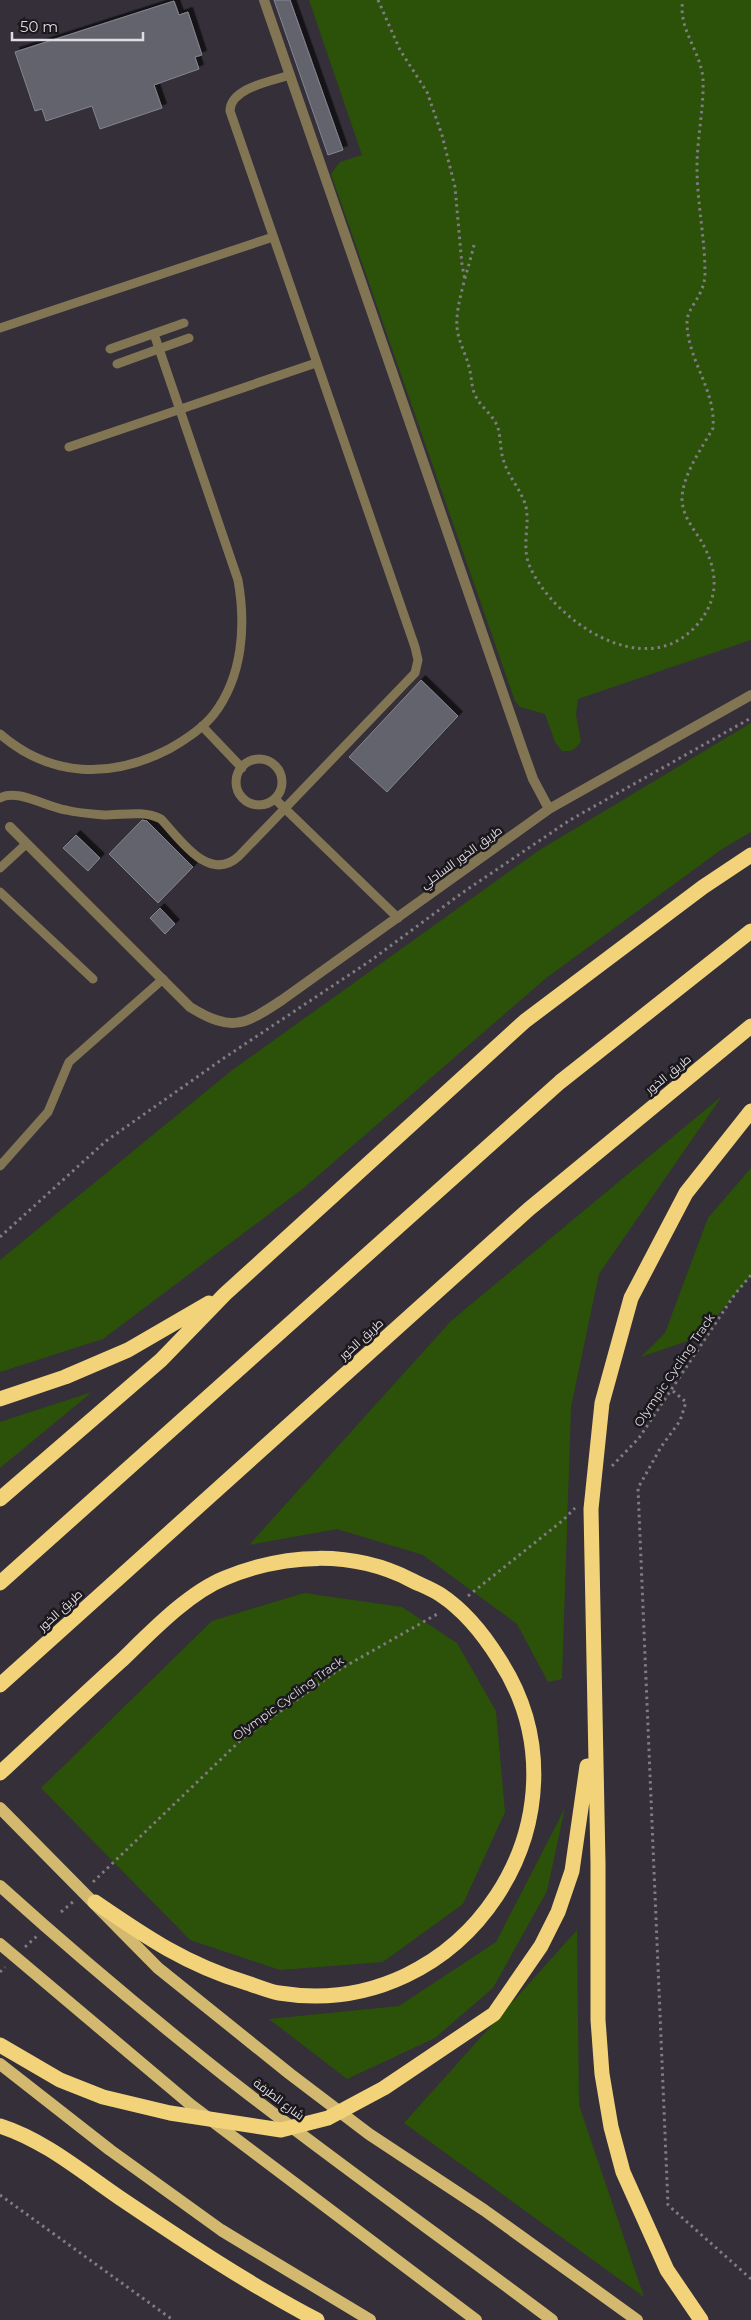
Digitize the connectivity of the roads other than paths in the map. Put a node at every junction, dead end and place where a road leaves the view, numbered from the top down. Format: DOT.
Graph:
graph roads {
  1 [pos="264,0"];
  2 [pos="290,75"];
  3 [pos="273,237"];
  4 [pos="184,323"];
  5 [pos="0,328"];
  6 [pos="154,334"];
  7 [pos="189,338"];
  8 [pos="110,349"];
  9 [pos="159,349"];
  10 [pos="316,363"];
  11 [pos="117,364"];
  12 [pos="180,409"];
  13 [pos="69,447"];
  14 [pos="751,695"];
  15 [pos="202,726"];
  16 [pos="0,734"];
  17 [pos="242,768"];
  18 [pos="0,798"];
  19 [pos="275,799"];
  20 [pos="284,808"];
  21 [pos="549,809"];
  22 [pos="10,827"];
  23 [pos="26,844"];
  24 [pos="751,855"];
  25 [pos="0,868"];
  26 [pos="0,892"];
  27 [pos="398,918"];
  28 [pos="751,931"];
  29 [pos="93,979"];
  30 [pos="163,979"];
  31 [pos="751,1026"];
  32 [pos="751,1111"];
  33 [pos="0,1166"];
  34 [pos="225,1294"];
  35 [pos="0,1399"];
  36 [pos="0,1499"];
  37 [pos="0,1583"];
  38 [pos="0,1685"];
  39 [pos="593,1710"];
  40 [pos="0,1773"];
  41 [pos="0,1808"];
  42 [pos="0,1886"];
  43 [pos="95,1902"];
  44 [pos="0,1944"];
  45 [pos="0,2045"];
  46 [pos="0,2064"];
  47 [pos="0,2126"];
  48 [pos="316,2320"];
  49 [pos="370,2320"];
  50 [pos="476,2320"];
  51 [pos="552,2320"];
  52 [pos="637,2320"];
  53 [pos="701,2320"];
  1 -- 2 [label="street"];
  2 -- 3 [label="lane"];
  2 -- 21 [label="street"];
  3 -- 5 [label="lane"];
  3 -- 10 [label="lane"];
  4 -- 6 [label="lane"];
  6 -- 8 [label="lane"];
  6 -- 9 [label="lane"];
  7 -- 9 [label="lane"];
  9 -- 11 [label="lane"];
  9 -- 12 [label="lane"];
  10 -- 12 [label="lane"];
  10 -- 20 [label="lane"];
  12 -- 13 [label="lane"];
  12 -- 15 [label="lane"];
  14 -- 21 [label="street, طريق الخور الساحلي"];
  15 -- 16 [label="lane"];
  15 -- 17 [label="lane"];
  17 -- 19 [label="lane"];
  17 -- 19 [label="lane"];
  18 -- 20 [label="lane"];
  19 -- 20 [label="lane"];
  20 -- 27 [label="lane"];
  21 -- 27 [label="street, طريق الخور الساحلي"];
  22 -- 23 [label="street, طريق الخور الساحلي"];
  23 -- 25 [label="lane"];
  23 -- 30 [label="street, طريق الخور الساحلي"];
  24 -- 34 [label="highway"];
  26 -- 29 [label="lane"];
  27 -- 30 [label="street, طريق الخور الساحلي"];
  28 -- 37 [label="highway"];
  30 -- 33 [label="lane"];
  31 -- 38 [label="highway, طريق الخور"];
  32 -- 39 [label="highway"];
  34 -- 35 [label="highway"];
  34 -- 36 [label="highway"];
  39 -- 45 [label="highway"];
  39 -- 53 [label="highway"];
  40 -- 43 [label="highway"];
  41 -- 43 [label="main road"];
  42 -- 51 [label="main road, شارع الطرفة"];
  43 -- 52 [label="main road"];
  44 -- 50 [label="main road"];
  46 -- 49 [label="main road"];
  47 -- 48 [label="highway"];
}
